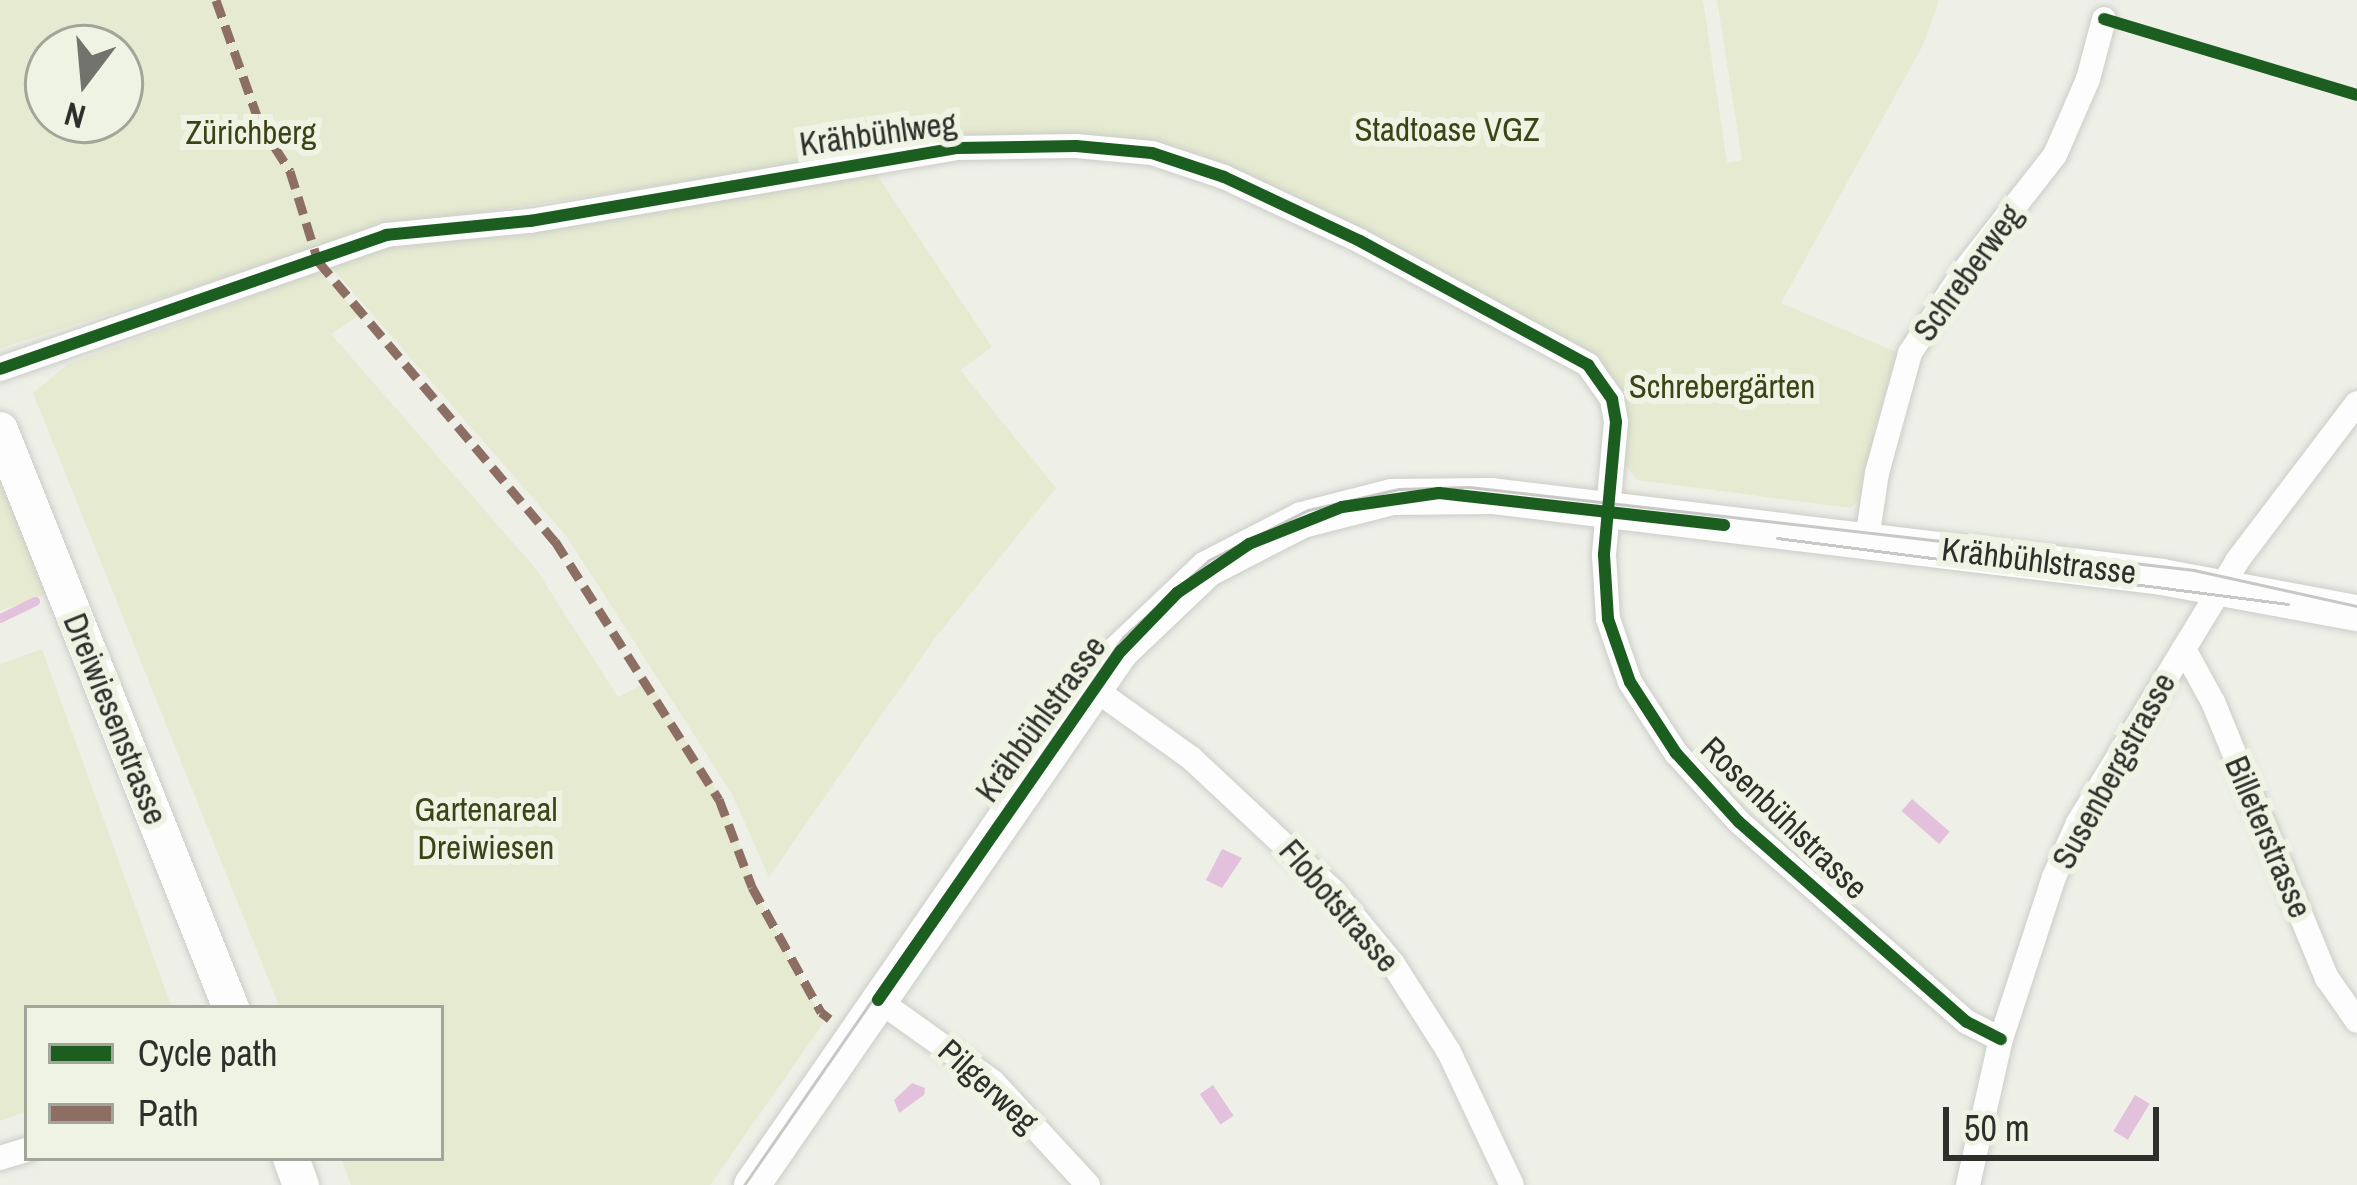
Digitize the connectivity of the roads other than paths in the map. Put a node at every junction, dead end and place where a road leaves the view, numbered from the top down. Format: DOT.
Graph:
graph roads {
  1 [pos="2104,20"];
  2 [pos="0,368"];
  3 [pos="2357,403"];
  4 [pos="0,430"];
  5 [pos="1608,510"];
  6 [pos="1867,539"];
  7 [pos="2222,585"];
  8 [pos="2357,614"];
  9 [pos="2184,649"];
  10 [pos="1093,688"];
  11 [pos="878,1000"];
  12 [pos="230,1005"];
  13 [pos="2357,1022"];
  14 [pos="2001,1039"];
  15 [pos="752,1185"];
  16 [pos="1088,1185"];
  17 [pos="1512,1185"];
  18 [pos="1968,1185"];
  1 -- 6 [label="street, Schreberweg"];
  2 -- 5 [label="street, Krähbühlweg"];
  3 -- 7 [label="street, Susenbergstrasse"];
  4 -- 12 [label="street, Dreiwiesenstrasse"];
  5 -- 6 [label="street, Krähbühlstrasse"];
  5 -- 10 [label="street, Krähbühlstrasse"];
  5 -- 14 [label="street, Rosenbühlstrasse"];
  6 -- 7 [label="street, Krähbühlstrasse"];
  7 -- 8 [label="street, Krähbühlstrasse"];
  7 -- 9 [label="street, Susenbergstrasse"];
  9 -- 13 [label="street, Billeterstrasse"];
  9 -- 14 [label="street, Susenbergstrasse"];
  10 -- 11 [label="street, Krähbühlstrasse"];
  10 -- 17 [label="street, Flobotstrasse"];
  11 -- 15 [label="street, Krähbühlstrasse"];
  11 -- 16 [label="street, Pilgerweg"];
  14 -- 18 [label="street, Susenbergstrasse"];
}
